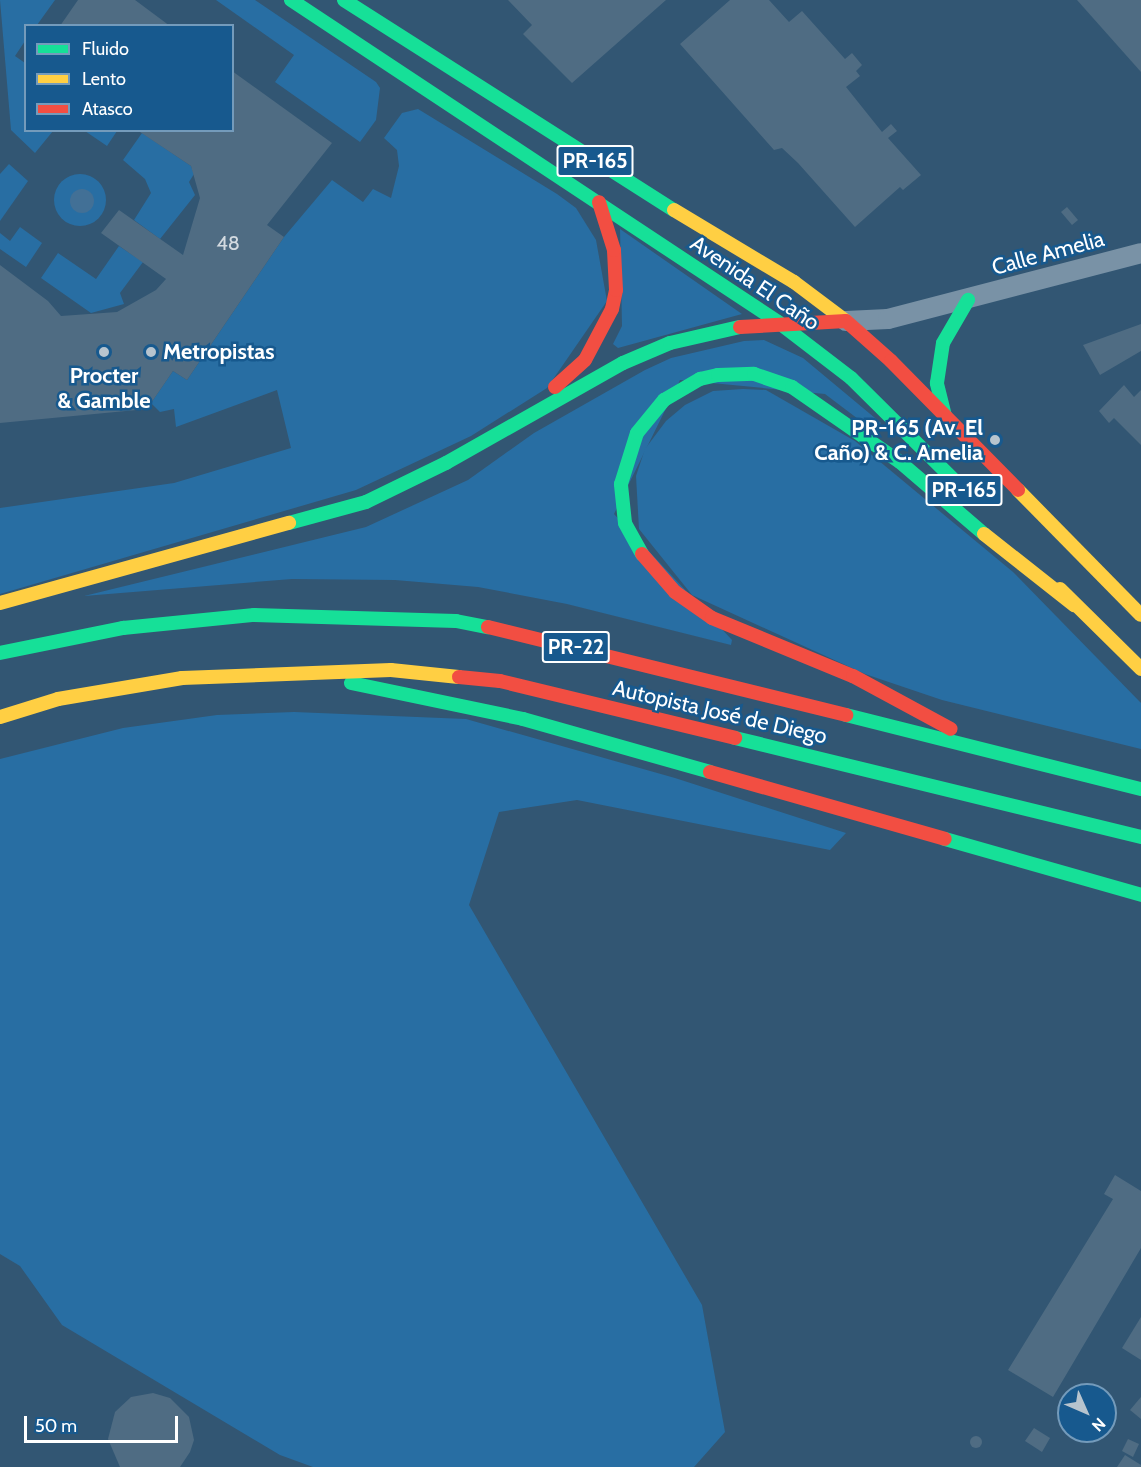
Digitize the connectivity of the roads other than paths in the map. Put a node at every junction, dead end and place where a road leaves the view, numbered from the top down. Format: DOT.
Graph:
graph roads {
  1 [pos="291,0"];
  2 [pos="344,0"];
  3 [pos="599,202"];
  4 [pos="1141,253"];
  5 [pos="968,300"];
  6 [pos="846,321"];
  7 [pos="778,322"];
  8 [pos="945,416"];
  9 [pos="521,419"];
  10 [pos="973,499"];
  11 [pos="1042,514"];
  12 [pos="996,524"];
  13 [pos="1141,594"];
  14 [pos="0,603"];
  15 [pos="1074,604"];
  16 [pos="1141,615"];
  17 [pos="0,653"];
  18 [pos="1141,669"];
  19 [pos="314,674"];
  20 [pos="0,717"];
  21 [pos="986,749"];
  22 [pos="1141,789"];
  23 [pos="1141,837"];
  24 [pos="1141,895"];
  1 -- 3 [label="main road, Avenida El Caño / PR-165"];
  2 -- 6 [label="main road, Avenida El Caño / PR-165"];
  3 -- 7 [label="main road, Avenida El Caño / PR-165"];
  3 -- 9 [label="main road"];
  4 -- 5 [label="street, Calle Amelia"];
  5 -- 6 [label="street, Calle Amelia"];
  5 -- 8 [label="main road"];
  6 -- 7 [label="main road"];
  6 -- 8 [label="main road, Avenida El Caño / PR-165"];
  7 -- 9 [label="main road"];
  7 -- 10 [label="main road, Avenida El Caño / PR-165"];
  8 -- 11 [label="main road, Avenida El Caño / PR-165"];
  9 -- 14 [label="main road"];
  11 -- 13 [label="main road"];
  11 -- 16 [label="main road, Avenida El Caño / PR-165"];
  12 -- 15 [label="main road, PR-165"];
  15 -- 18 [label="main road, PR-165"];
  15 -- 21 [label="main road"];
  17 -- 21 [label="main road, Autopista José de Diego / PR-22"];
  19 -- 20 [label="main road, Autopista José de Diego / PR-22"];
  19 -- 23 [label="main road, Autopista José de Diego / PR-22"];
  19 -- 24 [label="main road"];
  21 -- 22 [label="main road, Autopista José de Diego / PR-22"];
}
